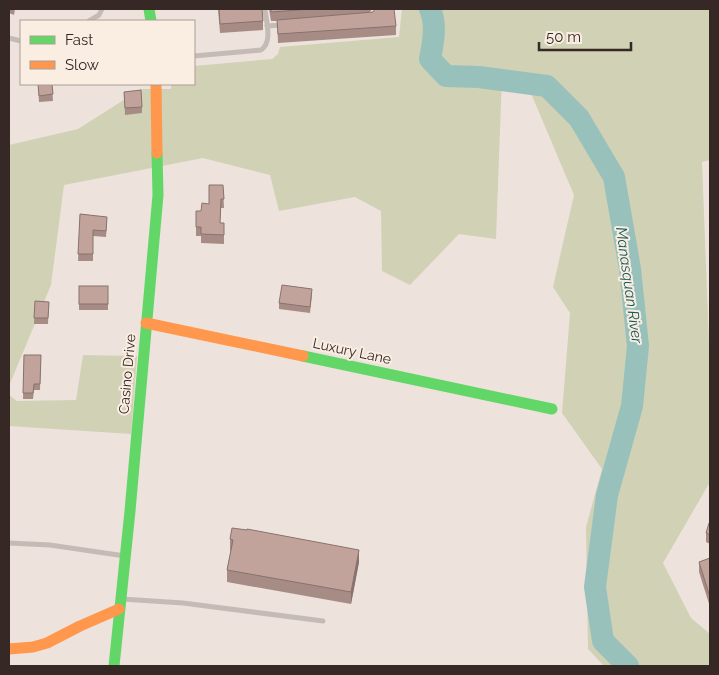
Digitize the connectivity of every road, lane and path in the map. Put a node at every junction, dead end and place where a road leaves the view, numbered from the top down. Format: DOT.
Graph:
graph roads {
  1 [pos="102,9"];
  2 [pos="265,9"];
  3 [pos="90,20"];
  4 [pos="286,25"];
  5 [pos="267,26"];
  6 [pos="195,56"];
  7 [pos="156,85"];
  8 [pos="146,323"];
  9 [pos="552,409"];
  10 [pos="9,543"];
  11 [pos="125,556"];
  12 [pos="120,604"];
  13 [pos="323,620"];
  14 [pos="9,649"];
  15 [pos="114,666"];
  1 -- 3 [label="lane"];
  2 -- 5 [label="lane"];
  4 -- 5 [label="lane"];
  5 -- 6 [label="lane"];
  7 -- 8 [label="street, Casino Drive"];
  8 -- 9 [label="street, Luxury Lane"];
  8 -- 11 [label="street, Casino Drive"];
  10 -- 11 [label="lane"];
  11 -- 12 [label="street, Casino Drive"];
  12 -- 13 [label="lane"];
  12 -- 14 [label="street"];
  12 -- 15 [label="street, Casino Drive"];
}
